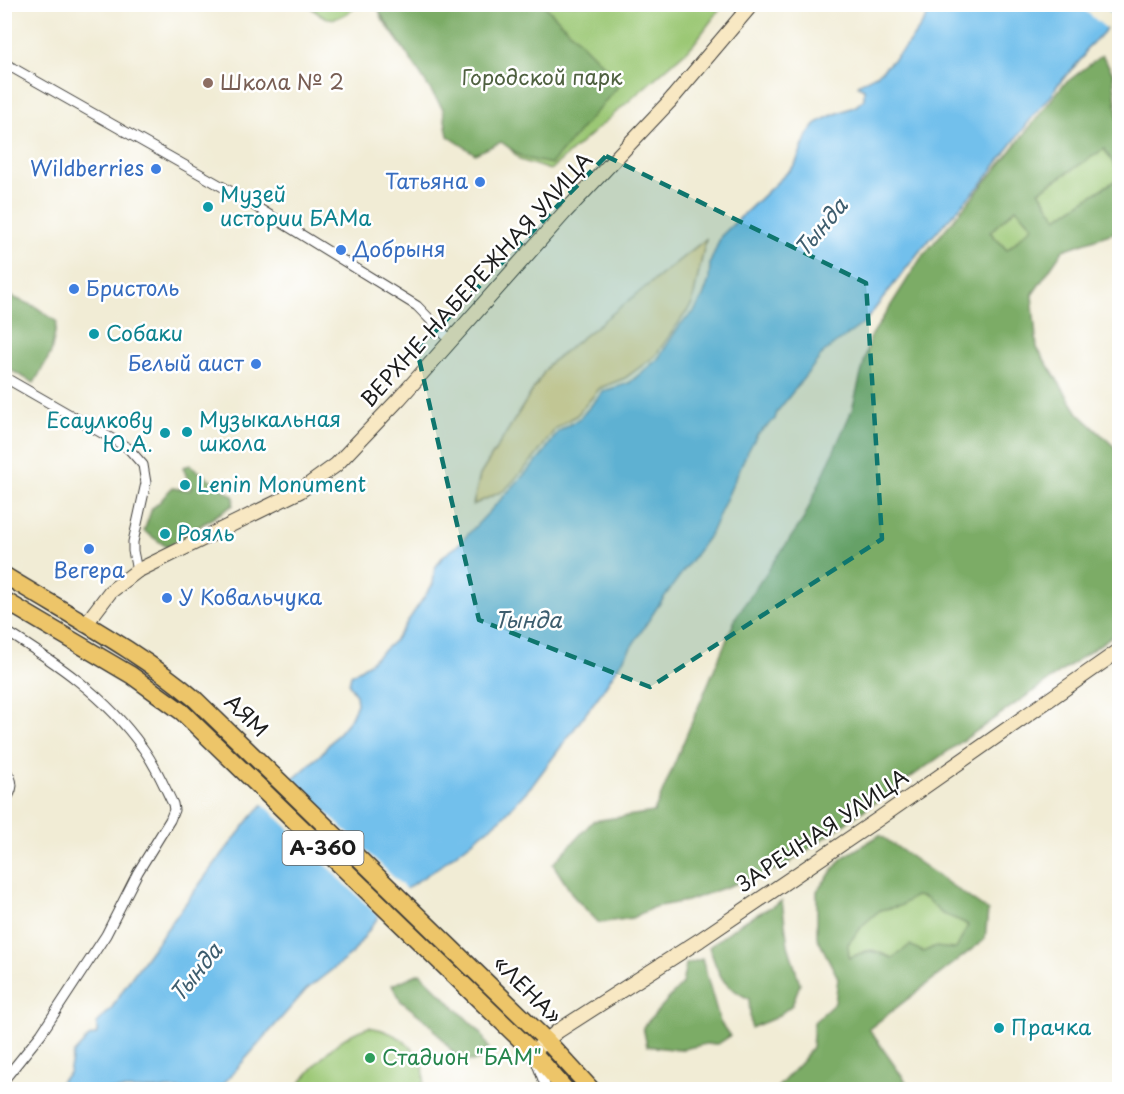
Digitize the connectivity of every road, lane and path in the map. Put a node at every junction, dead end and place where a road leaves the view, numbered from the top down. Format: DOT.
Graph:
graph roads {
  1 [pos="752,4"];
  2 [pos="4,63"];
  3 [pos="451,341"];
  4 [pos="4,377"];
  5 [pos="137,571"];
  6 [pos="4,575"];
  7 [pos="4,600"];
  8 [pos="85,625"];
  9 [pos="4,630"];
  10 [pos="1119,650"];
  11 [pos="4,769"];
  12 [pos="4,803"];
  13 [pos="429,925"];
  14 [pos="416,939"];
  15 [pos="546,1040"];
  16 [pos="533,1052"];
  17 [pos="4,1080"];
  18 [pos="547,1089"];
  19 [pos="566,1089"];
  20 [pos="592,1089"];
  1 -- 3 [label="street, ВЕРХНЕ-НАБЕРЕЖНАЯ УЛИЦА"];
  2 -- 3 [label="street"];
  3 -- 5 [label="street, ВЕРХНЕ-НАБЕРЕЖНАЯ УЛИЦА"];
  4 -- 5 [label="street"];
  5 -- 8 [label="street, ВЕРХНЕ-НАБЕРЕЖНАЯ УЛИЦА"];
  6 -- 8 [label="highway, АЯМ / А-360"];
  7 -- 14 [label="highway, АЯМ / А-360"];
  8 -- 13 [label="highway, АЯМ / А-360"];
  9 -- 17 [label="street"];
  10 -- 15 [label="street, ЗАРЕЧНАЯ УЛИЦА"];
  11 -- 12 [label="street"];
  13 -- 15 [label="highway, «ЛЕНА» / А-360"];
  14 -- 16 [label="highway, «ЛЕНА» / А-360"];
  15 -- 16 [label="street, ЗАРЕЧНАЯ УЛИЦА"];
  15 -- 20 [label="highway, «ЛЕНА» / А-360"];
  16 -- 18 [label="street"];
  16 -- 19 [label="highway, «ЛЕНА» / А-360"];
}
